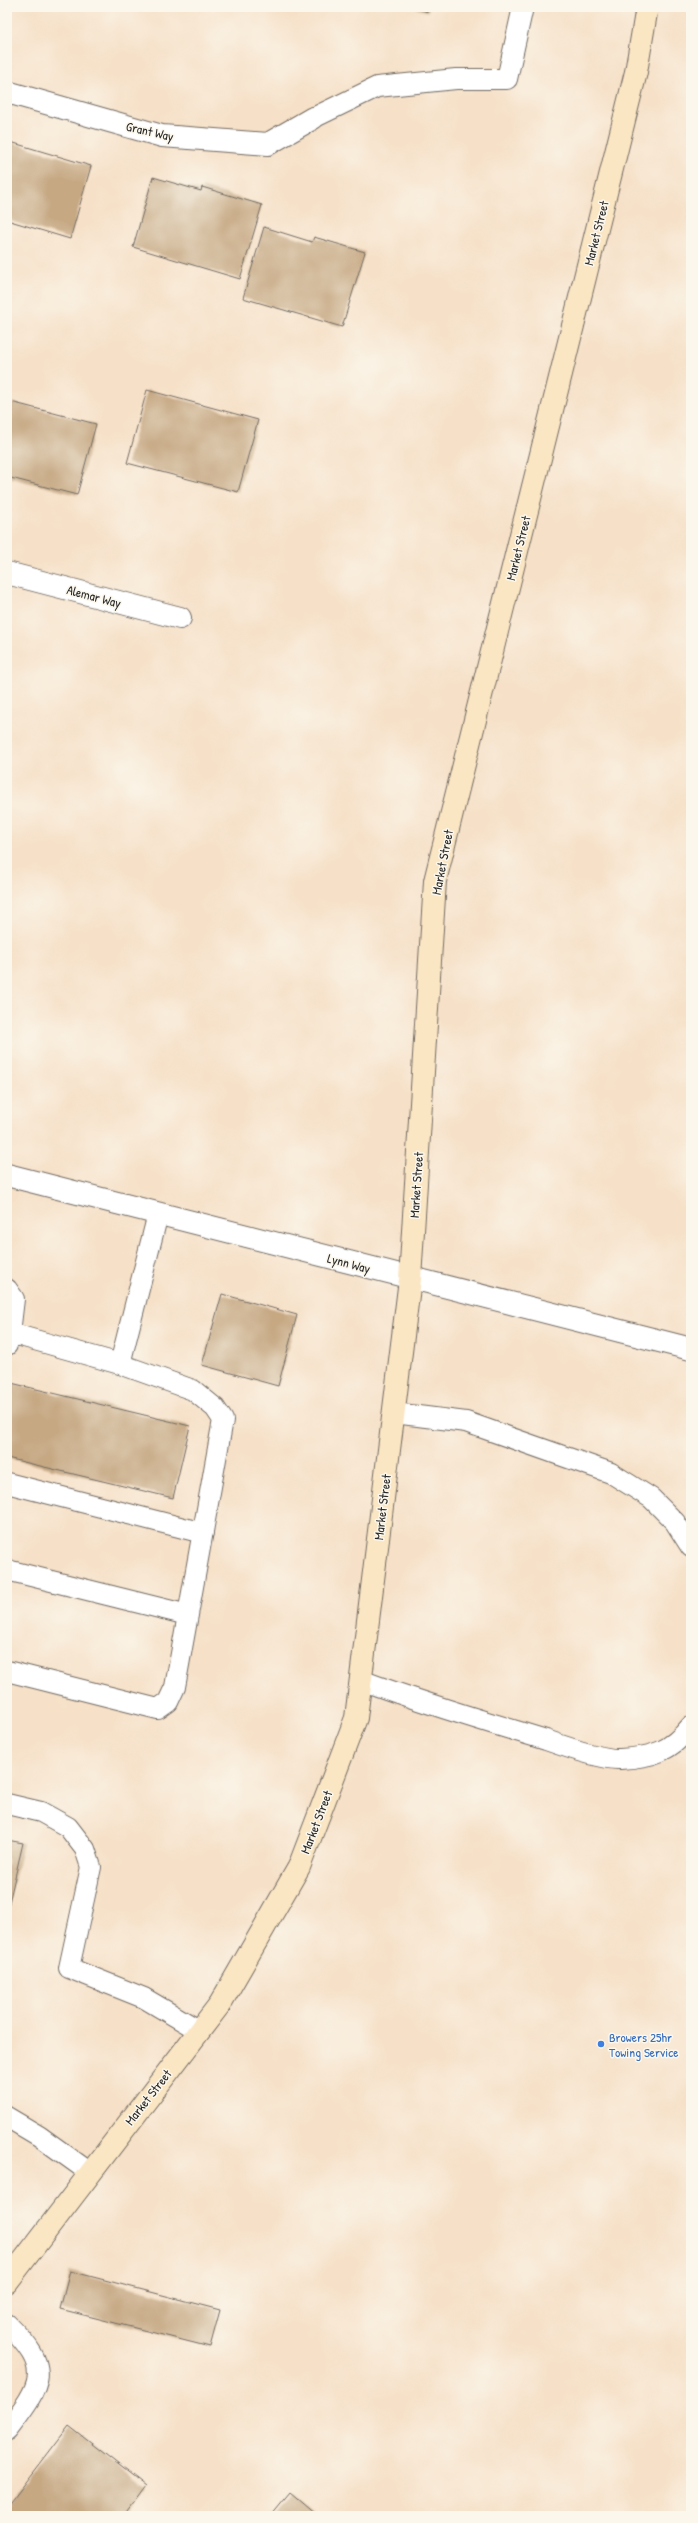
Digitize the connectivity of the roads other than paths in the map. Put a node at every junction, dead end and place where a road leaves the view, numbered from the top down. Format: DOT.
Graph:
graph roads {
  1 [pos="523,7"];
  2 [pos="647,7"];
  3 [pos="7,92"];
  4 [pos="313,118"];
  5 [pos="7,573"];
  6 [pos="180,618"];
  7 [pos="7,1175"];
  8 [pos="158,1214"];
  9 [pos="410,1280"];
  10 [pos="7,1288"];
  11 [pos="8,1339"];
  12 [pos="691,1349"];
  13 [pos="120,1364"];
  14 [pos="394,1413"];
  15 [pos="7,1483"];
  16 [pos="203,1532"];
  17 [pos="691,1547"];
  18 [pos="7,1570"];
  19 [pos="188,1615"];
  20 [pos="7,1671"];
  21 [pos="361,1680"];
  22 [pos="691,1726"];
  23 [pos="7,1804"];
  24 [pos="200,2031"];
  25 [pos="7,2117"];
  26 [pos="89,2172"];
  27 [pos="7,2282"];
  28 [pos="7,2324"];
  29 [pos="7,2430"];
  1 -- 4 [label="lane"];
  2 -- 9 [label="main road, Market Street"];
  3 -- 4 [label="street, Grant Way"];
  5 -- 6 [label="street, Alemar Way"];
  7 -- 8 [label="street, Lynn Way"];
  8 -- 9 [label="street, Lynn Way"];
  8 -- 13 [label="lane"];
  9 -- 12 [label="street, Lynn Way"];
  9 -- 14 [label="main road, Market Street"];
  10 -- 11 [label="lane"];
  11 -- 13 [label="lane"];
  13 -- 16 [label="lane"];
  14 -- 17 [label="lane"];
  14 -- 21 [label="main road, Market Street"];
  15 -- 16 [label="lane"];
  16 -- 19 [label="lane"];
  18 -- 19 [label="lane"];
  19 -- 20 [label="lane"];
  21 -- 22 [label="lane"];
  21 -- 24 [label="main road, Market Street"];
  23 -- 24 [label="lane"];
  24 -- 26 [label="main road, Market Street"];
  25 -- 26 [label="lane"];
  26 -- 27 [label="main road, Market Street"];
  28 -- 29 [label="lane"];
}
